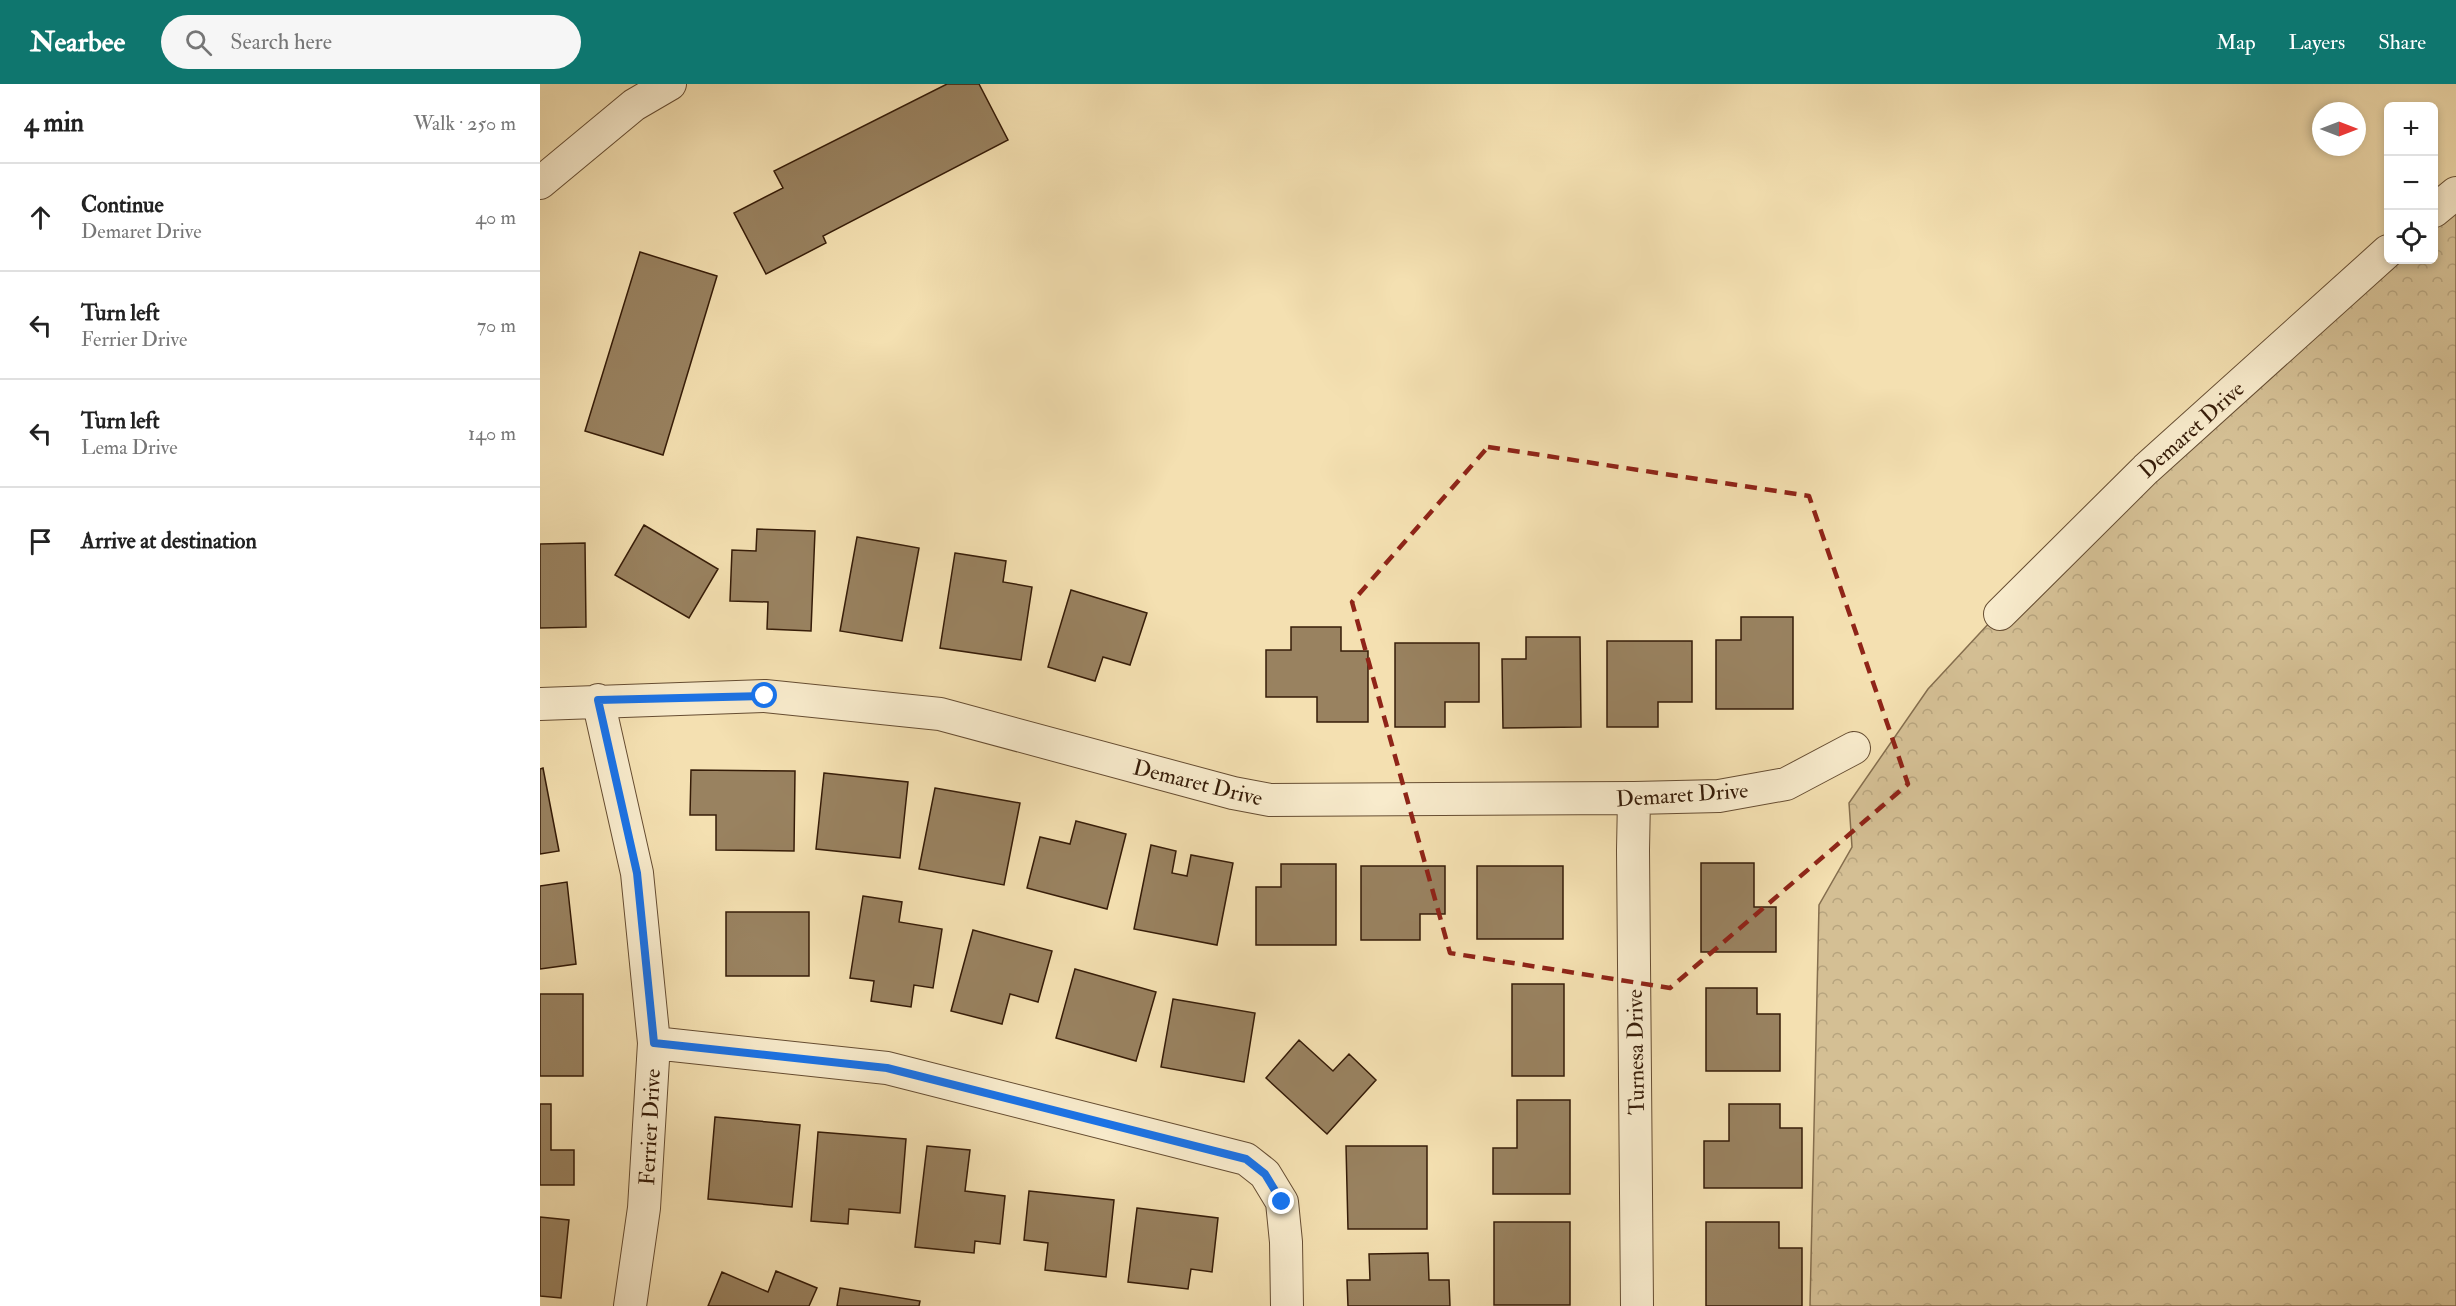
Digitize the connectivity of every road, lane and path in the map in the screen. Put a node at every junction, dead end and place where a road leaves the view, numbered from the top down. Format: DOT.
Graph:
graph roads {
  1 [pos="670,84"];
  2 [pos="540,183"];
  3 [pos="2456,193"];
  4 [pos="2434,210"];
  5 [pos="2384,255"];
  6 [pos="2000,614"];
  7 [pos="598,700"];
  8 [pos="540,704"];
  9 [pos="1854,748"];
  10 [pos="1634,798"];
  11 [pos="654,1043"];
  12 [pos="630,1306"];
  13 [pos="1287,1306"];
  14 [pos="1637,1306"];
  1 -- 2 [label="street"];
  3 -- 4 [label="street"];
  5 -- 6 [label="street, Demaret Drive"];
  7 -- 8 [label="street, Demaret Drive"];
  7 -- 10 [label="street, Demaret Drive"];
  7 -- 11 [label="street, Ferrier Drive"];
  9 -- 10 [label="street, Demaret Drive"];
  10 -- 14 [label="street, Turnesa Drive"];
  11 -- 12 [label="street, Ferrier Drive"];
  11 -- 13 [label="street"];
}
